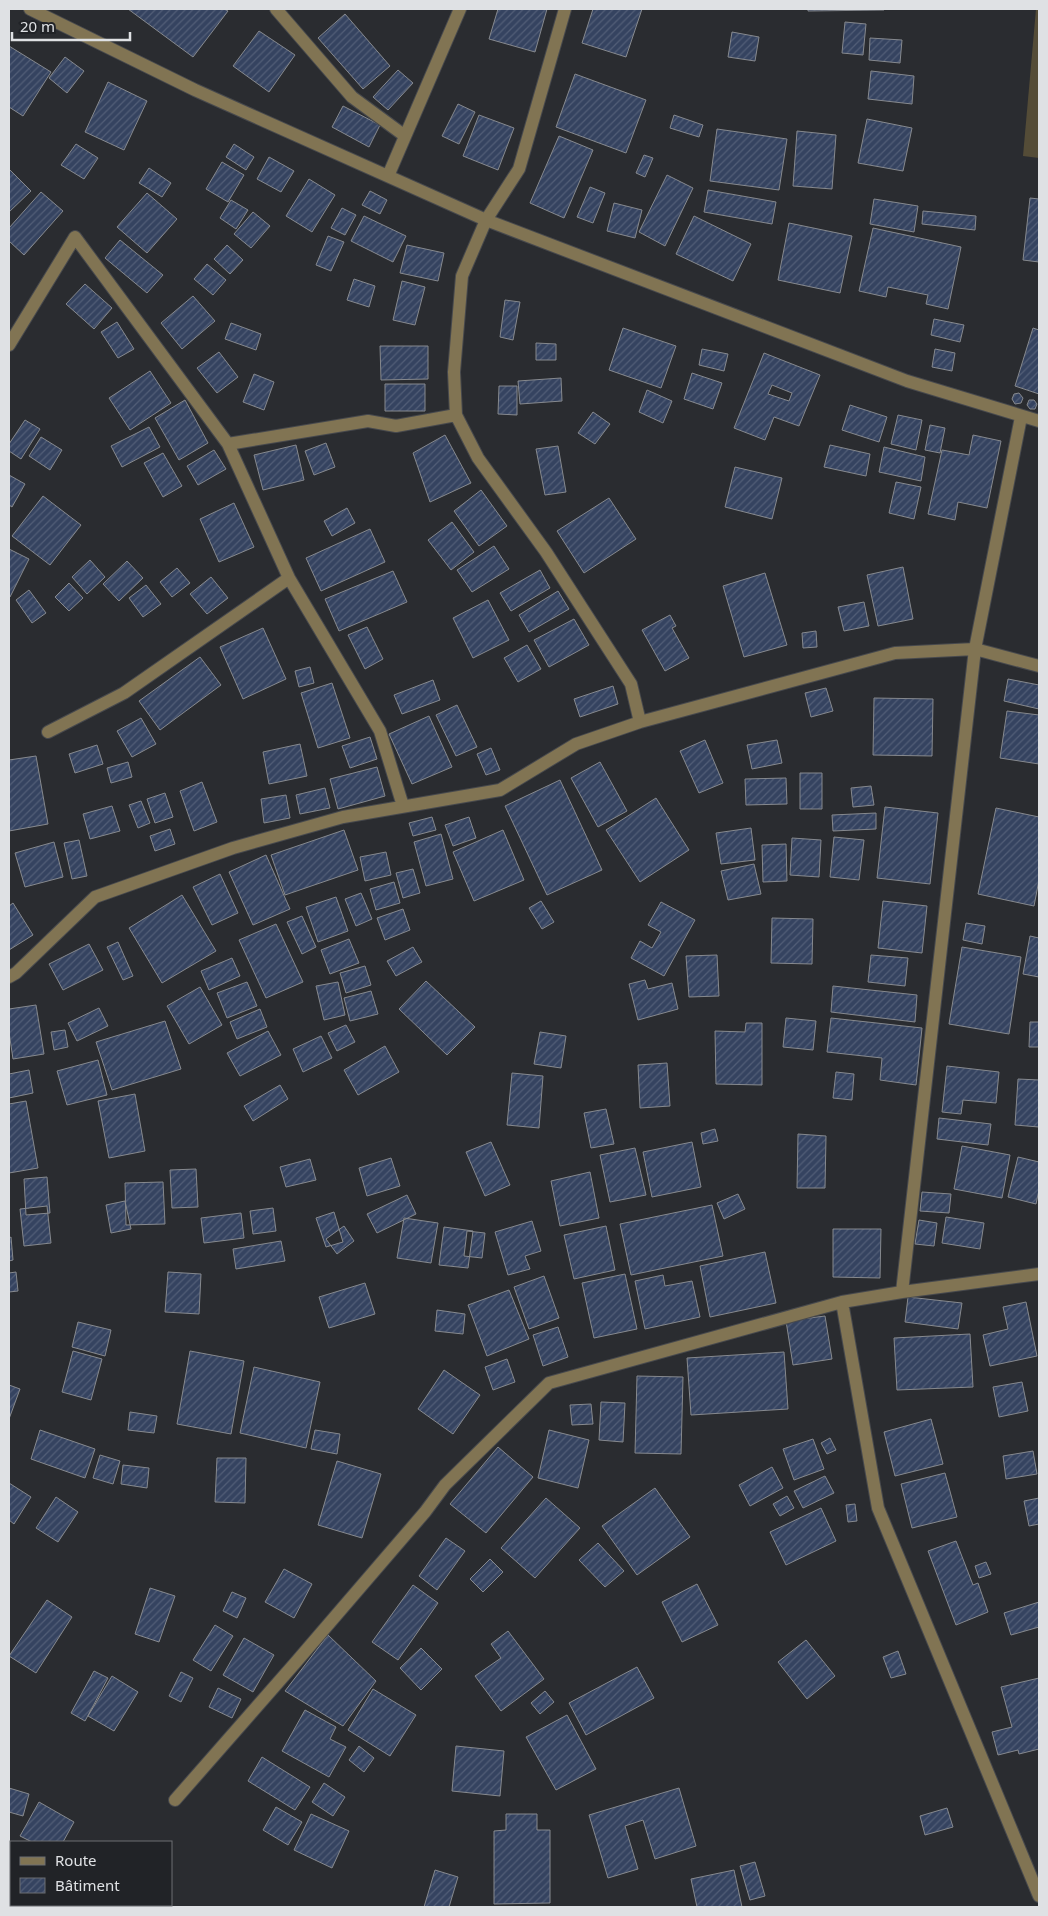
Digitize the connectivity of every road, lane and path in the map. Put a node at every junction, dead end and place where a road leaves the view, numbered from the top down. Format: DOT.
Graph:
graph roads {
  1 [pos="30,9"];
  2 [pos="276,9"];
  3 [pos="460,9"];
  4 [pos="565,9"];
  5 [pos="405,136"];
  6 [pos="388,176"];
  7 [pos="486,220"];
  8 [pos="9,345"];
  9 [pos="456,415"];
  10 [pos="1021,417"];
  11 [pos="1039,422"];
  12 [pos="228,444"];
  13 [pos="290,578"];
  14 [pos="975,649"];
  15 [pos="1039,666"];
  16 [pos="640,722"];
  17 [pos="48,732"];
  18 [pos="403,806"];
  19 [pos="9,977"];
  20 [pos="1039,1274"];
  21 [pos="902,1292"];
  22 [pos="842,1302"];
  23 [pos="175,1800"];
  24 [pos="1039,1896"];
  1 -- 6 [label="street"];
  2 -- 5 [label="street"];
  3 -- 5 [label="street"];
  4 -- 7 [label="street"];
  5 -- 6 [label="street"];
  6 -- 7 [label="street"];
  7 -- 9 [label="street"];
  7 -- 10 [label="street"];
  8 -- 12 [label="street"];
  9 -- 12 [label="street"];
  9 -- 16 [label="street"];
  10 -- 11 [label="street"];
  10 -- 14 [label="street"];
  12 -- 13 [label="street"];
  13 -- 17 [label="street"];
  13 -- 18 [label="street"];
  14 -- 15 [label="street"];
  14 -- 16 [label="street"];
  14 -- 21 [label="street"];
  16 -- 18 [label="street"];
  18 -- 19 [label="street"];
  20 -- 21 [label="street"];
  21 -- 22 [label="street"];
  22 -- 23 [label="street"];
  22 -- 24 [label="street"];
}
